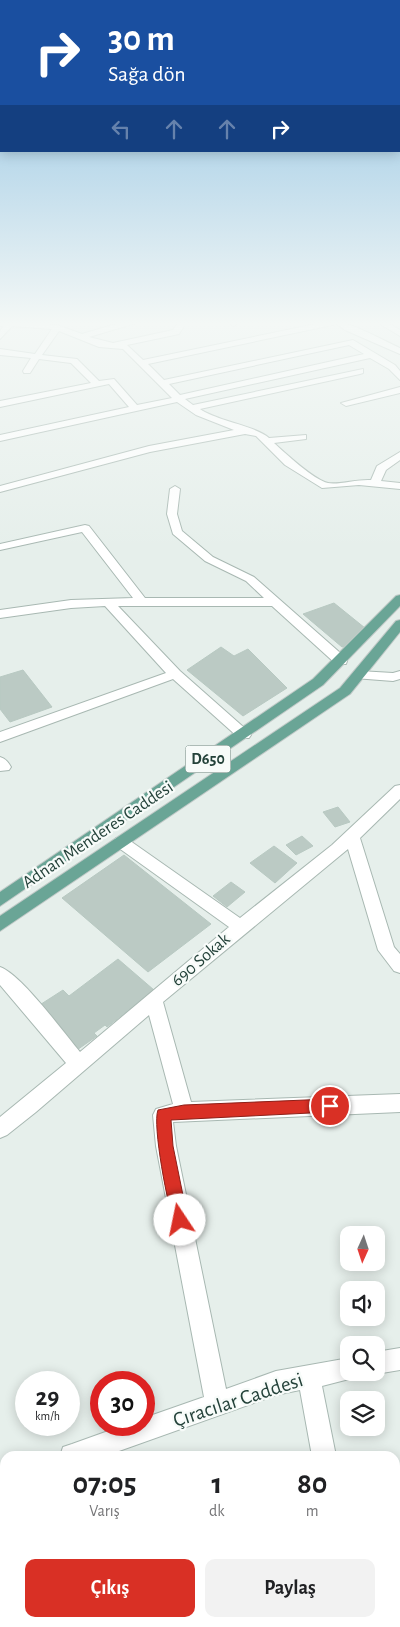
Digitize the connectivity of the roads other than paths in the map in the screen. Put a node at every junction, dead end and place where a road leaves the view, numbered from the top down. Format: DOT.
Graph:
graph roads {
  1 [pos="34,397"];
  2 [pos="125,397"];
  3 [pos="177,397"];
  4 [pos="188,397"];
  5 [pos="242,397"];
  6 [pos="371,397"];
  7 [pos="179,399"];
  8 [pos="346,403"];
  9 [pos="0,404"];
  10 [pos="192,408"];
  11 [pos="135,409"];
  12 [pos="245,431"];
  13 [pos="303,437"];
  14 [pos="0,438"];
  15 [pos="266,441"];
  16 [pos="400,455"];
  17 [pos="375,484"];
  18 [pos="400,486"];
  19 [pos="0,489"];
  20 [pos="176,489"];
  21 [pos="0,547"];
  22 [pos="400,599"];
  23 [pos="140,601"];
  24 [pos="108,602"];
  25 [pos="278,602"];
  26 [pos="0,614"];
  27 [pos="400,624"];
  28 [pos="341,661"];
  29 [pos="175,674"];
  30 [pos="359,675"];
  31 [pos="398,680"];
  32 [pos="244,735"];
  33 [pos="0,737"];
  34 [pos="400,790"];
  35 [pos="352,837"];
  36 [pos="121,842"];
  37 [pos="0,900"];
  38 [pos="0,925"];
  39 [pos="240,926"];
  40 [pos="400,966"];
  41 [pos="0,974"];
  42 [pos="154,1000"];
  43 [pos="79,1065"];
  44 [pos="400,1103"];
  45 [pos="184,1111"];
  46 [pos="0,1129"];
  47 [pos="400,1359"];
  48 [pos="385,1362"];
  49 [pos="340,1371"];
  50 [pos="309,1377"];
  51 [pos="217,1404"];
  52 [pos="86,1451"];
  53 [pos="323,1451"];
  1 -- 9 [label="street"];
  2 -- 11 [label="street"];
  3 -- 7 [label="street"];
  4 -- 7 [label="street"];
  5 -- 10 [label="street"];
  6 -- 8 [label="street"];
  7 -- 10 [label="street"];
  7 -- 11 [label="street"];
  10 -- 12 [label="street"];
  11 -- 14 [label="street"];
  12 -- 15 [label="street"];
  12 -- 19 [label="street"];
  13 -- 15 [label="street"];
  15 -- 17 [label="street"];
  16 -- 17 [label="street"];
  17 -- 18 [label="street"];
  20 -- 25 [label="street"];
  21 -- 23 [label="street"];
  22 -- 28 [label="main road, Adnan Menderes Caddesi / D650"];
  23 -- 24 [label="street"];
  23 -- 25 [label="street"];
  24 -- 26 [label="street"];
  24 -- 29 [label="street"];
  25 -- 28 [label="street"];
  27 -- 30 [label="main road, Adnan Menderes Caddesi"];
  28 -- 32 [label="main road, Adnan Menderes Caddesi / D650"];
  29 -- 32 [label="street"];
  29 -- 33 [label="street"];
  30 -- 31 [label="street"];
  30 -- 36 [label="main road, Adnan Menderes Caddesi"];
  32 -- 37 [label="main road, Adnan Menderes Caddesi / D650"];
  34 -- 35 [label="street, 690 Sokak"];
  35 -- 39 [label="street, 690 Sokak"];
  35 -- 40 [label="street"];
  36 -- 38 [label="main road, Adnan Menderes Caddesi"];
  36 -- 39 [label="street"];
  39 -- 42 [label="street, 690 Sokak"];
  41 -- 43 [label="street"];
  42 -- 43 [label="street, 690 Sokak"];
  42 -- 45 [label="street"];
  43 -- 46 [label="street, 690 Sokak"];
  44 -- 45 [label="street"];
  45 -- 51 [label="street"];
  47 -- 48 [label="street"];
  49 -- 50 [label="street, Çıracılar Caddesi"];
  50 -- 51 [label="street, Çıracılar Caddesi"];
  50 -- 53 [label="street"];
  51 -- 52 [label="street, Çıracılar Caddesi"];
}
